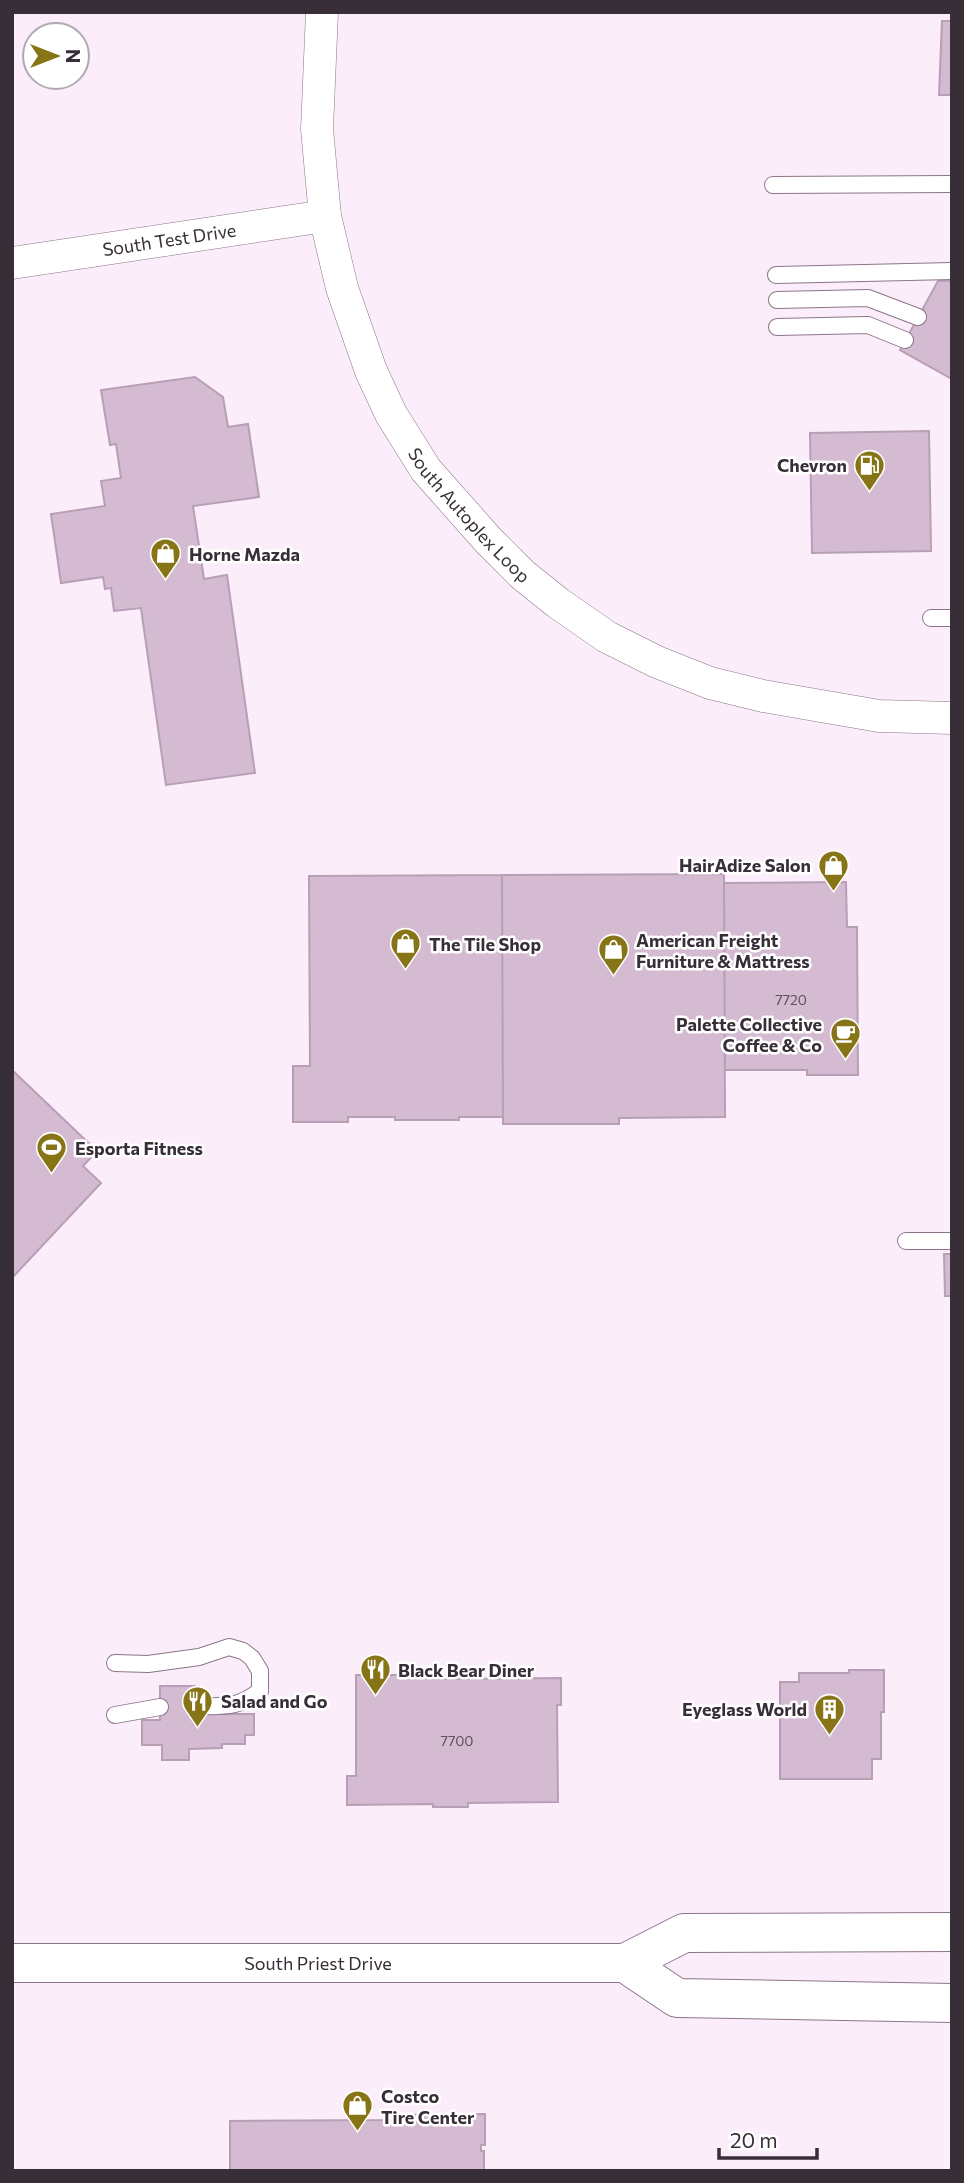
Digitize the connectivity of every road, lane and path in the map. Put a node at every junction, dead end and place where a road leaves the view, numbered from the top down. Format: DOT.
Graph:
graph roads {
  1 [pos="322,12"];
  2 [pos="952,184"];
  3 [pos="773,185"];
  4 [pos="325,215"];
  5 [pos="12,263"];
  6 [pos="952,271"];
  7 [pos="776,275"];
  8 [pos="777,300"];
  9 [pos="918,317"];
  10 [pos="777,327"];
  11 [pos="905,340"];
  12 [pos="930,618"];
  13 [pos="952,618"];
  14 [pos="952,718"];
  15 [pos="906,1241"];
  16 [pos="952,1241"];
  17 [pos="116,1663"];
  18 [pos="195,1706"];
  19 [pos="160,1707"];
  20 [pos="116,1715"];
  21 [pos="952,1932"];
  22 [pos="625,1963"];
  23 [pos="12,1964"];
  24 [pos="952,2003"];
  1 -- 4 [label="street, South Autoplex Loop"];
  2 -- 3 [label="lane"];
  4 -- 5 [label="street, South Test Drive"];
  4 -- 14 [label="street, South Autoplex Loop"];
  6 -- 7 [label="lane"];
  8 -- 9 [label="lane"];
  10 -- 11 [label="lane"];
  12 -- 13 [label="lane"];
  15 -- 16 [label="lane"];
  17 -- 18 [label="lane"];
  19 -- 20 [label="lane"];
  21 -- 22 [label="main road, South Priest Drive"];
  22 -- 23 [label="main road, South Priest Drive"];
  22 -- 24 [label="main road"];
}
